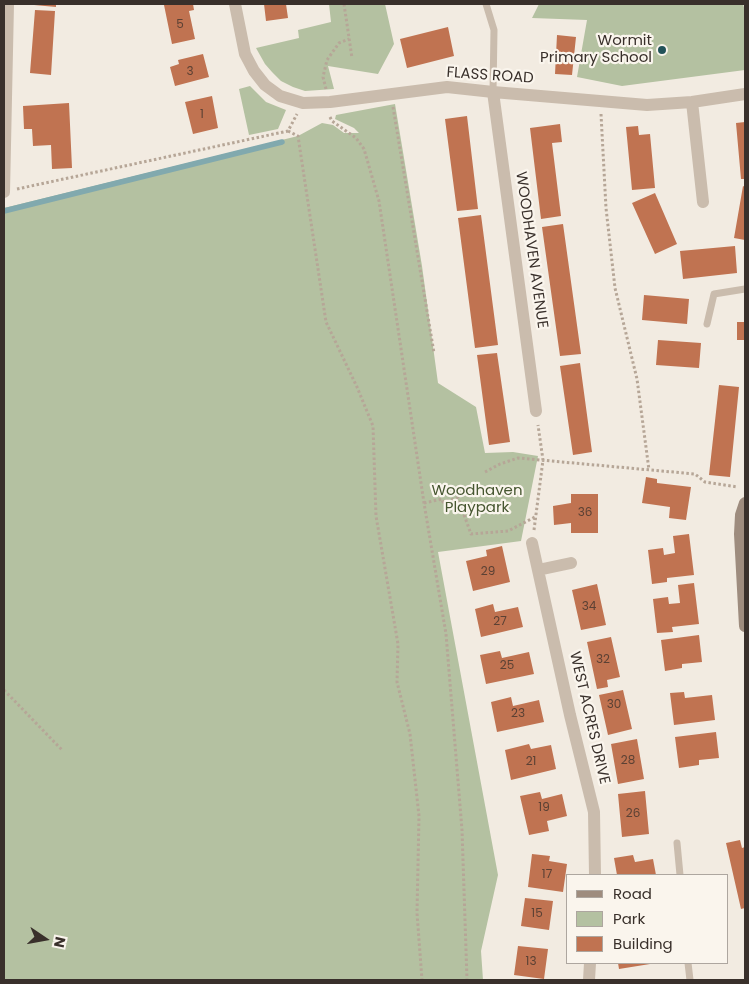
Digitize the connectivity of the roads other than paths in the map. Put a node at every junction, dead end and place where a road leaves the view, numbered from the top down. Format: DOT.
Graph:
graph roads {
  1 [pos="8,4"];
  2 [pos="234,4"];
  3 [pos="486,4"];
  4 [pos="493,92"];
  5 [pos="745,94"];
  6 [pos="692,102"];
  7 [pos="4,192"];
  8 [pos="703,202"];
  9 [pos="745,289"];
  10 [pos="707,324"];
  11 [pos="536,412"];
  12 [pos="745,503"];
  13 [pos="532,543"];
  14 [pos="570,562"];
  15 [pos="538,570"];
  16 [pos="745,626"];
  17 [pos="677,843"];
  18 [pos="594,874"];
  19 [pos="680,874"];
  20 [pos="590,964"];
  21 [pos="688,964"];
  22 [pos="589,980"];
  23 [pos="690,980"];
  1 -- 7 [label="street"];
  2 -- 4 [label="street, FLASS ROAD"];
  3 -- 4 [label="lane"];
  4 -- 6 [label="street, FLASS ROAD"];
  4 -- 11 [label="street, WOODHAVEN AVENUE"];
  5 -- 6 [label="street, FLASS ROAD"];
  6 -- 8 [label="street"];
  9 -- 10 [label="lane"];
  12 -- 16 [label="main road"];
  13 -- 15 [label="street, WEST ACRES DRIVE"];
  14 -- 15 [label="street"];
  15 -- 18 [label="street, WEST ACRES DRIVE"];
  17 -- 19 [label="lane"];
  20 -- 22 [label="street"];
  21 -- 23 [label="lane"];
}
